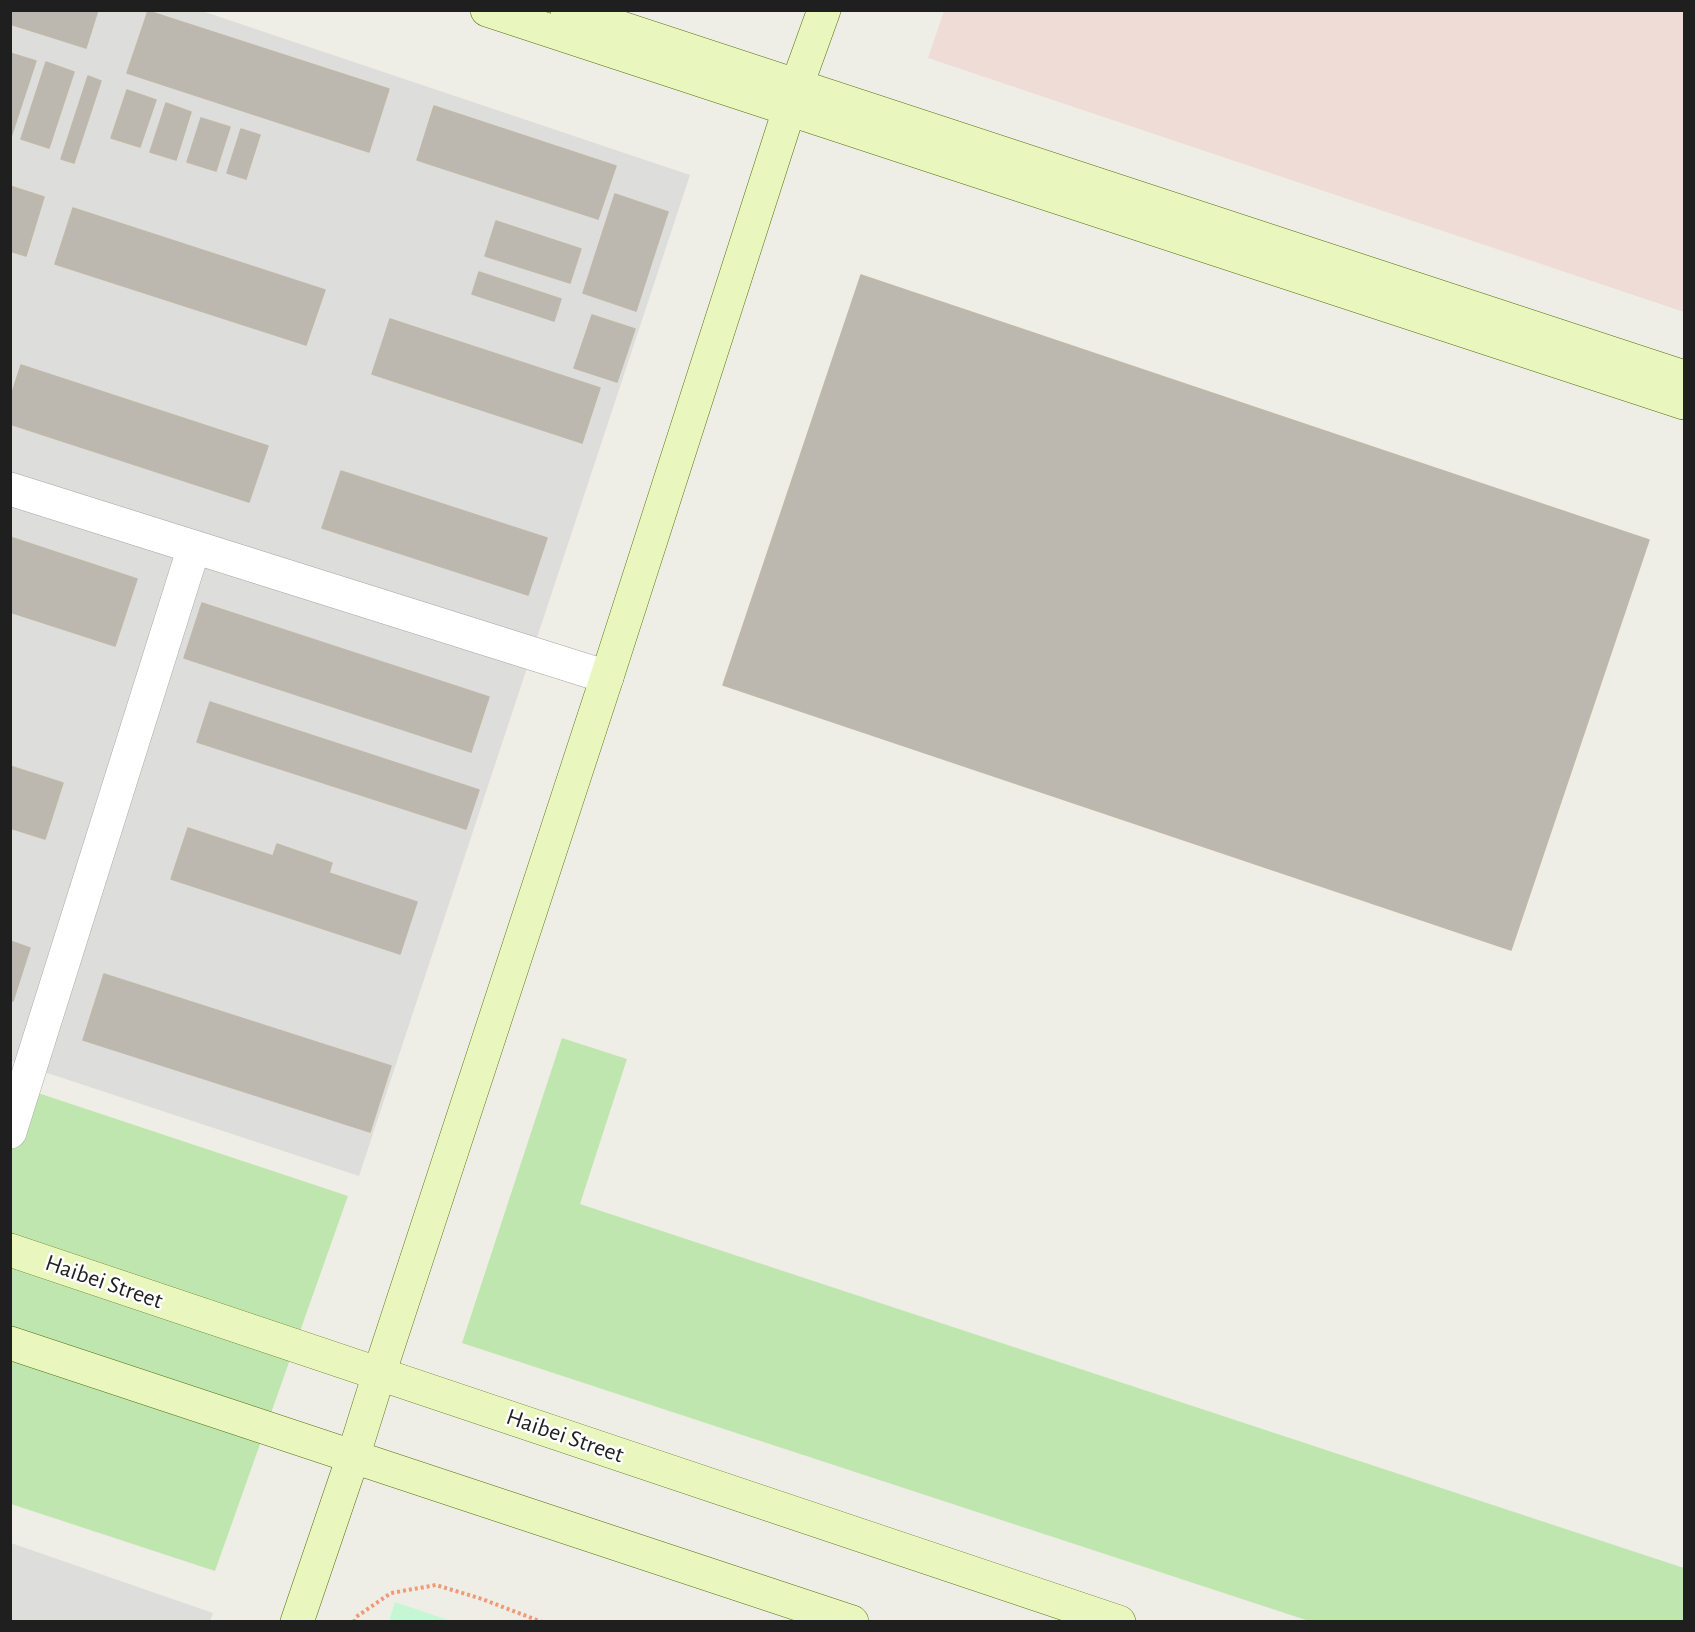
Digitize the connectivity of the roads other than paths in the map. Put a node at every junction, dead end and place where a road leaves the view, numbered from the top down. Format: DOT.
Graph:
graph roads {
  1 [pos="487,10"];
  2 [pos="567,10"];
  3 [pos="824,10"];
  4 [pos="793,97"];
  5 [pos="1684,377"];
  6 [pos="1684,403"];
  7 [pos="10,489"];
  8 [pos="194,547"];
  9 [pos="607,677"];
  10 [pos="10,1132"];
  11 [pos="10,1250"];
  12 [pos="10,1343"];
  13 [pos="379,1374"];
  14 [pos="353,1456"];
  15 [pos="297,1622"];
  16 [pos="852,1622"];
  17 [pos="1119,1622"];
  1 -- 4 [label="street"];
  2 -- 4 [label="street"];
  3 -- 4 [label="street"];
  4 -- 5 [label="street"];
  4 -- 6 [label="street"];
  4 -- 9 [label="street"];
  7 -- 8 [label="street"];
  8 -- 9 [label="street"];
  8 -- 10 [label="street"];
  9 -- 13 [label="street"];
  11 -- 13 [label="street, Haibei Street"];
  12 -- 14 [label="street"];
  13 -- 14 [label="street"];
  13 -- 17 [label="street, Haibei Street"];
  14 -- 15 [label="street"];
  14 -- 16 [label="street"];
}
